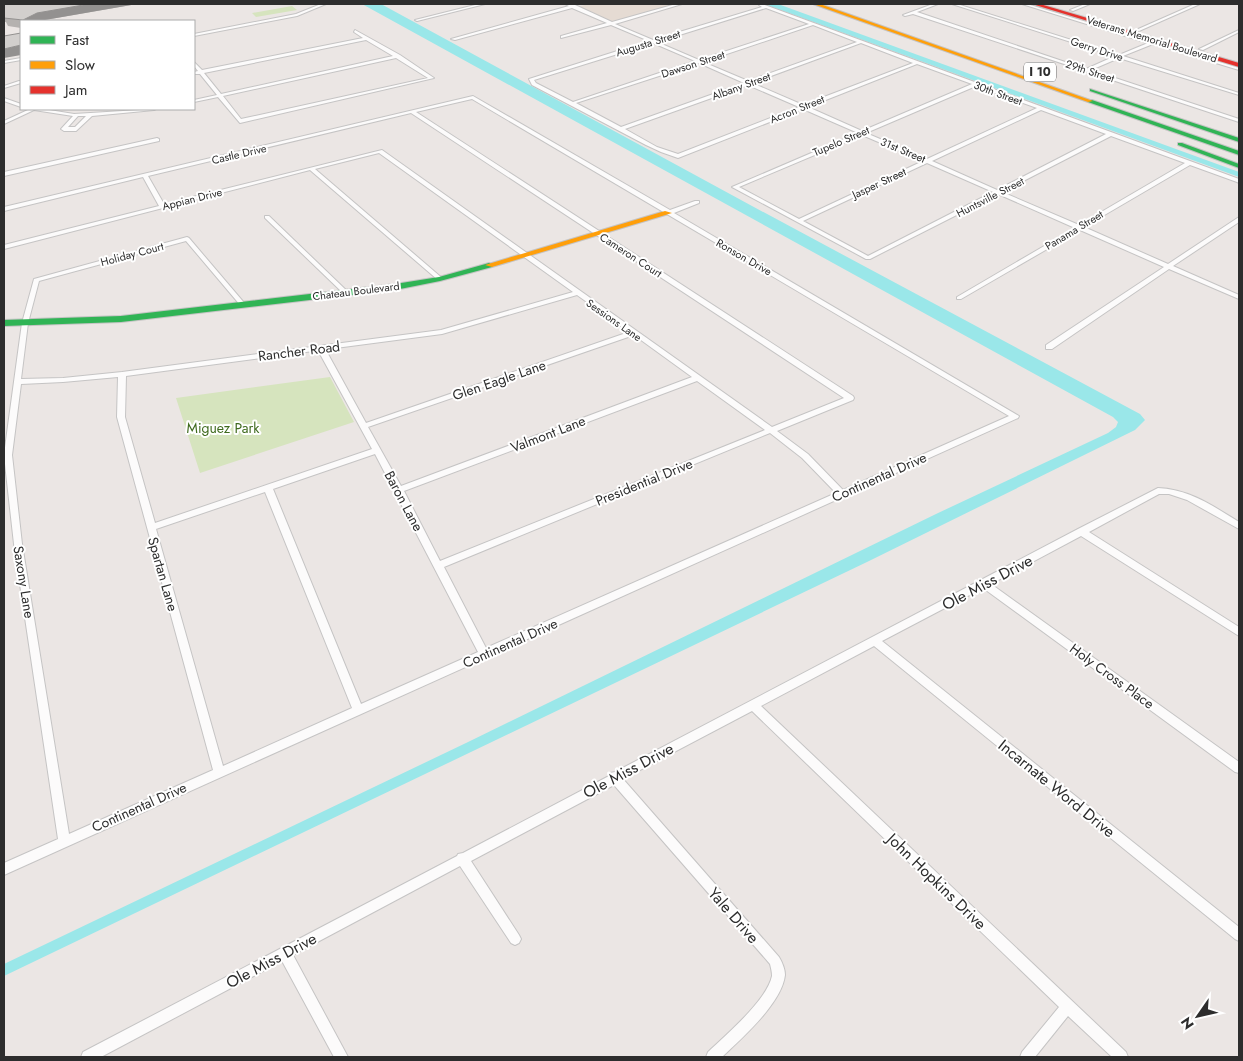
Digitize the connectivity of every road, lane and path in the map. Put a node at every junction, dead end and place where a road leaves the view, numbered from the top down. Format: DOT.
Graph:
graph roads {
  1 [pos="324,4"];
  2 [pos="483,4"];
  3 [pos="567,4"];
  4 [pos="582,4"];
  5 [pos="680,4"];
  6 [pos="757,4"];
  7 [pos="816,4"];
  8 [pos="842,4"];
  9 [pos="936,4"];
  10 [pos="954,4"];
  11 [pos="1024,4"];
  12 [pos="1035,4"];
  13 [pos="1088,4"];
  14 [pos="1198,4"];
  15 [pos="573,6"];
  16 [pos="1050,6"];
  17 [pos="766,7"];
  18 [pos="1072,10"];
  19 [pos="912,12"];
  20 [pos="904,15"];
  21 [pos="1092,19"];
  22 [pos="418,20"];
  23 [pos="889,20"];
  24 [pos="612,23"];
  25 [pos="813,24"];
  26 [pos="1133,28"];
  27 [pos="355,31"];
  28 [pos="1239,31"];
  29 [pos="195,35"];
  30 [pos="562,37"];
  31 [pos="368,38"];
  32 [pos="453,39"];
  33 [pos="654,41"];
  34 [pos="861,42"];
  35 [pos="1156,42"];
  36 [pos="1147,46"];
  37 [pos="1196,49"];
  38 [pos="398,56"];
  39 [pos="1119,56"];
  40 [pos="20,59"];
  41 [pos="1128,59"];
  42 [pos="4,62"];
  43 [pos="700,62"];
  44 [pos="916,63"];
  45 [pos="1239,63"];
  46 [pos="195,64"];
  47 [pos="1239,69"];
  48 [pos="1087,70"];
  49 [pos="200,72"];
  50 [pos="195,73"];
  51 [pos="1095,73"];
  52 [pos="531,80"];
  53 [pos="20,82"];
  54 [pos="749,83"];
  55 [pos="976,84"];
  56 [pos="4,87"];
  57 [pos="1239,94"];
  58 [pos="219,95"];
  59 [pos="473,97"];
  60 [pos="4,99"];
  61 [pos="195,100"];
  62 [pos="573,103"];
  63 [pos="20,106"];
  64 [pos="802,106"];
  65 [pos="1041,108"];
  66 [pos="32,110"];
  67 [pos="41,110"];
  68 [pos="141,110"];
  69 [pos="412,112"];
  70 [pos="91,114"];
  71 [pos="78,115"];
  72 [pos="1239,121"];
  73 [pos="4,123"];
  74 [pos="621,129"];
  75 [pos="862,132"];
  76 [pos="1161,132"];
  77 [pos="1110,134"];
  78 [pos="157,140"];
  79 [pos="1239,140"];
  80 [pos="1239,148"];
  81 [pos="380,151"];
  82 [pos="1239,153"];
  83 [pos="678,156"];
  84 [pos="1239,158"];
  85 [pos="928,161"];
  86 [pos="1189,163"];
  87 [pos="1239,166"];
  88 [pos="312,169"];
  89 [pos="4,174"];
  90 [pos="145,176"];
  91 [pos="1239,181"];
  92 [pos="1000,192"];
  93 [pos="697,202"];
  94 [pos="162,206"];
  95 [pos="4,209"];
  96 [pos="668,213"];
  97 [pos="267,217"];
  98 [pos="1239,219"];
  99 [pos="798,221"];
  100 [pos="1078,227"];
  101 [pos="597,233"];
  102 [pos="4,247"];
  103 [pos="523,255"];
  104 [pos="1168,266"];
  105 [pos="440,279"];
  106 [pos="345,292"];
  107 [pos="576,293"];
  108 [pos="1239,297"];
  109 [pos="959,298"];
  110 [pos="243,305"];
  111 [pos="4,323"];
  112 [pos="25,323"];
  113 [pos="634,334"];
  114 [pos="1049,347"];
  115 [pos="325,348"];
  116 [pos="122,374"];
  117 [pos="697,378"];
  118 [pos="17,382"];
  119 [pos="850,398"];
  120 [pos="1015,416"];
  121 [pos="364,426"];
  122 [pos="771,430"];
  123 [pos="377,450"];
  124 [pos="6,456"];
  125 [pos="268,488"];
  126 [pos="399,490"];
  127 [pos="842,494"];
  128 [pos="1239,526"];
  129 [pos="150,528"];
  130 [pos="1081,531"];
  131 [pos="438,566"];
  132 [pos="984,584"];
  133 [pos="1239,632"];
  134 [pos="876,642"];
  135 [pos="484,654"];
  136 [pos="753,705"];
  137 [pos="358,710"];
  138 [pos="1239,768"];
  139 [pos="219,772"];
  140 [pos="614,777"];
  141 [pos="64,841"];
  142 [pos="462,858"];
  143 [pos="4,868"];
  144 [pos="1239,935"];
  145 [pos="514,939"];
  146 [pos="284,953"];
  147 [pos="1067,1007"];
  148 [pos="88,1057"];
  149 [pos="341,1057"];
  150 [pos="713,1057"];
  151 [pos="1027,1057"];
  152 [pos="1121,1057"];
  1 -- 29 [label="street"];
  2 -- 22 [label="street"];
  3 -- 15 [label="street, 31st Street"];
  4 -- 15 [label="street"];
  5 -- 24 [label="street"];
  6 -- 17 [label="street, 30th Street"];
  7 -- 76 [label="main road, I 10"];
  8 -- 23 [label="main road, I 10"];
  9 -- 19 [label="street"];
  10 -- 39 [label="street, Gerry Drive"];
  11 -- 35 [label="street"];
  12 -- 16 [label="main road, Veterans Memorial Boulevard"];
  13 -- 18 [label="street"];
  14 -- 26 [label="street"];
  15 -- 24 [label="street, 31st Street"];
  15 -- 32 [label="street"];
  16 -- 18 [label="main road, Veterans Memorial Boulevard"];
  16 -- 21 [label="main road, Veterans Memorial Boulevard"];
  17 -- 25 [label="street, 30th Street"];
  17 -- 33 [label="street, Augusta Street"];
  18 -- 21 [label="main road, Veterans Memorial Boulevard"];
  19 -- 20 [label="street"];
  19 -- 48 [label="street, 29th Street"];
  21 -- 26 [label="main road, Veterans Memorial Boulevard"];
  21 -- 35 [label="main road, Veterans Memorial Boulevard"];
  23 -- 79 [label="main road, I 10"];
  23 -- 80 [label="main road"];
  24 -- 30 [label="street"];
  24 -- 33 [label="street, 31st Street"];
  25 -- 34 [label="street, 30th Street"];
  25 -- 43 [label="street, Dawson Street"];
  26 -- 37 [label="main road, Veterans Memorial Boulevard"];
  27 -- 31 [label="street"];
  28 -- 37 [label="street"];
  31 -- 38 [label="street"];
  31 -- 49 [label="street"];
  33 -- 43 [label="street, 31st Street"];
  33 -- 52 [label="street, Augusta Street"];
  34 -- 44 [label="street, 30th Street"];
  34 -- 54 [label="street, Albany Street"];
  35 -- 36 [label="street"];
  35 -- 37 [label="main road, Veterans Memorial Boulevard"];
  35 -- 47 [label="street"];
  36 -- 39 [label="street"];
  36 -- 41 [label="street"];
  37 -- 45 [label="main road, Veterans Memorial Boulevard"];
  38 -- 58 [label="street"];
  38 -- 58 [label="street"];
  39 -- 41 [label="street, Gerry Drive"];
  39 -- 48 [label="street"];
  40 -- 42 [label="street"];
  41 -- 51 [label="street"];
  41 -- 57 [label="street, Gerry Drive"];
  43 -- 54 [label="street, 31st Street"];
  43 -- 62 [label="street, Dawson Street"];
  44 -- 55 [label="street, 30th Street"];
  44 -- 64 [label="street, Acron Street"];
  46 -- 49 [label="street"];
  48 -- 51 [label="street, 29th Street"];
  49 -- 50 [label="street"];
  49 -- 58 [label="street"];
  51 -- 72 [label="street, 29th Street"];
  52 -- 62 [label="street"];
  53 -- 56 [label="street"];
  54 -- 64 [label="street, 31st Street"];
  54 -- 74 [label="street, Albany Street"];
  55 -- 65 [label="street, 30th Street"];
  55 -- 75 [label="street, Tupelo Street"];
  58 -- 61 [label="street"];
  59 -- 69 [label="street, Castle Drive"];
  59 -- 96 [label="street, Ronson Drive"];
  60 -- 63 [label="street"];
  62 -- 74 [label="street"];
  64 -- 75 [label="street, 31st Street"];
  64 -- 83 [label="street, Acron Street"];
  65 -- 77 [label="street, 30th Street"];
  65 -- 85 [label="street, Jasper Street"];
  66 -- 73 [label="street"];
  67 -- 71 [label="street"];
  68 -- 70 [label="street"];
  69 -- 90 [label="street, Castle Drive"];
  69 -- 101 [label="street, Cameron Court"];
  70 -- 71 [label="street"];
  70 -- 71 [label="street"];
  74 -- 83 [label="street"];
  75 -- 85 [label="street, 31st Street"];
  75 -- 99 [label="street, Tupelo Street"];
  76 -- 82 [label="main road, I 10"];
  76 -- 84 [label="main road"];
  76 -- 87 [label="main road"];
  77 -- 86 [label="street, 30th Street"];
  77 -- 92 [label="street, Huntsville Street"];
  78 -- 89 [label="street"];
  81 -- 88 [label="street, Appian Drive"];
  81 -- 103 [label="street, Sessions Lane"];
  85 -- 92 [label="street, 31st Street"];
  85 -- 99 [label="street, Jasper Street"];
  86 -- 91 [label="street, 30th Street"];
  86 -- 100 [label="street, Panama Street"];
  88 -- 94 [label="street, Appian Drive"];
  88 -- 105 [label="street"];
  90 -- 94 [label="street"];
  90 -- 95 [label="street, Castle Drive"];
  92 -- 99 [label="street, Huntsville Street"];
  92 -- 100 [label="street, 31st Street"];
  93 -- 96 [label="street, Chateau Boulevard"];
  94 -- 102 [label="street, Appian Drive"];
  96 -- 101 [label="main road, Chateau Boulevard"];
  96 -- 120 [label="street, Ronson Drive"];
  97 -- 106 [label="street"];
  98 -- 104 [label="street"];
  100 -- 104 [label="street, 31st Street"];
  100 -- 109 [label="street, Panama Street"];
  101 -- 103 [label="main road, Chateau Boulevard"];
  101 -- 119 [label="street, Cameron Court"];
  103 -- 105 [label="main road, Chateau Boulevard"];
  103 -- 107 [label="street, Sessions Lane"];
  104 -- 108 [label="street, 31st Street"];
  104 -- 114 [label="street"];
  105 -- 106 [label="main road, Chateau Boulevard"];
  106 -- 110 [label="main road, Chateau Boulevard"];
  107 -- 113 [label="street, Sessions Lane"];
  107 -- 115 [label="street, Rancher Road"];
  110 -- 112 [label="main road, Chateau Boulevard"];
  110 -- 112 [label="street, Holiday Court"];
  111 -- 112 [label="main road, Chateau Boulevard"];
  112 -- 118 [label="street, Saxony Lane"];
  113 -- 117 [label="street, Sessions Lane"];
  113 -- 121 [label="street, Glen Eagle Lane"];
  115 -- 116 [label="street, Rancher Road"];
  115 -- 121 [label="street, Baron Lane"];
  116 -- 118 [label="street, Rancher Road"];
  116 -- 129 [label="street, Spartan Lane"];
  117 -- 122 [label="street, Sessions Lane"];
  117 -- 126 [label="street, Valmont Lane"];
  118 -- 124 [label="street, Saxony Lane"];
  119 -- 122 [label="street, Presidential Drive"];
  120 -- 127 [label="street, Continental Drive"];
  121 -- 123 [label="street, Baron Lane"];
  122 -- 127 [label="street, Sessions Lane"];
  122 -- 131 [label="street, Presidential Drive"];
  123 -- 125 [label="street"];
  123 -- 126 [label="street, Baron Lane"];
  124 -- 141 [label="street, Saxony Lane"];
  125 -- 129 [label="street"];
  125 -- 137 [label="street"];
  126 -- 131 [label="street, Baron Lane"];
  127 -- 135 [label="street, Continental Drive"];
  128 -- 130 [label="street, Ole Miss Drive"];
  129 -- 139 [label="street, Spartan Lane"];
  130 -- 132 [label="street, Ole Miss Drive"];
  130 -- 133 [label="street"];
  131 -- 135 [label="street, Baron Lane"];
  132 -- 134 [label="street, Ole Miss Drive"];
  132 -- 138 [label="street, Holy Cross Place"];
  134 -- 136 [label="street, Ole Miss Drive"];
  134 -- 144 [label="street, Incarnate Word Drive"];
  135 -- 137 [label="street, Continental Drive"];
  136 -- 140 [label="street, Ole Miss Drive"];
  136 -- 147 [label="street, John Hopkins Drive"];
  137 -- 139 [label="street, Continental Drive"];
  139 -- 141 [label="street, Continental Drive"];
  140 -- 142 [label="street, Ole Miss Drive"];
  140 -- 150 [label="street, Yale Drive"];
  141 -- 143 [label="street, Continental Drive"];
  142 -- 145 [label="street"];
  142 -- 146 [label="street, Ole Miss Drive"];
  146 -- 148 [label="street, Ole Miss Drive"];
  146 -- 149 [label="street"];
  147 -- 151 [label="street"];
  147 -- 152 [label="street, John Hopkins Drive"];
}
